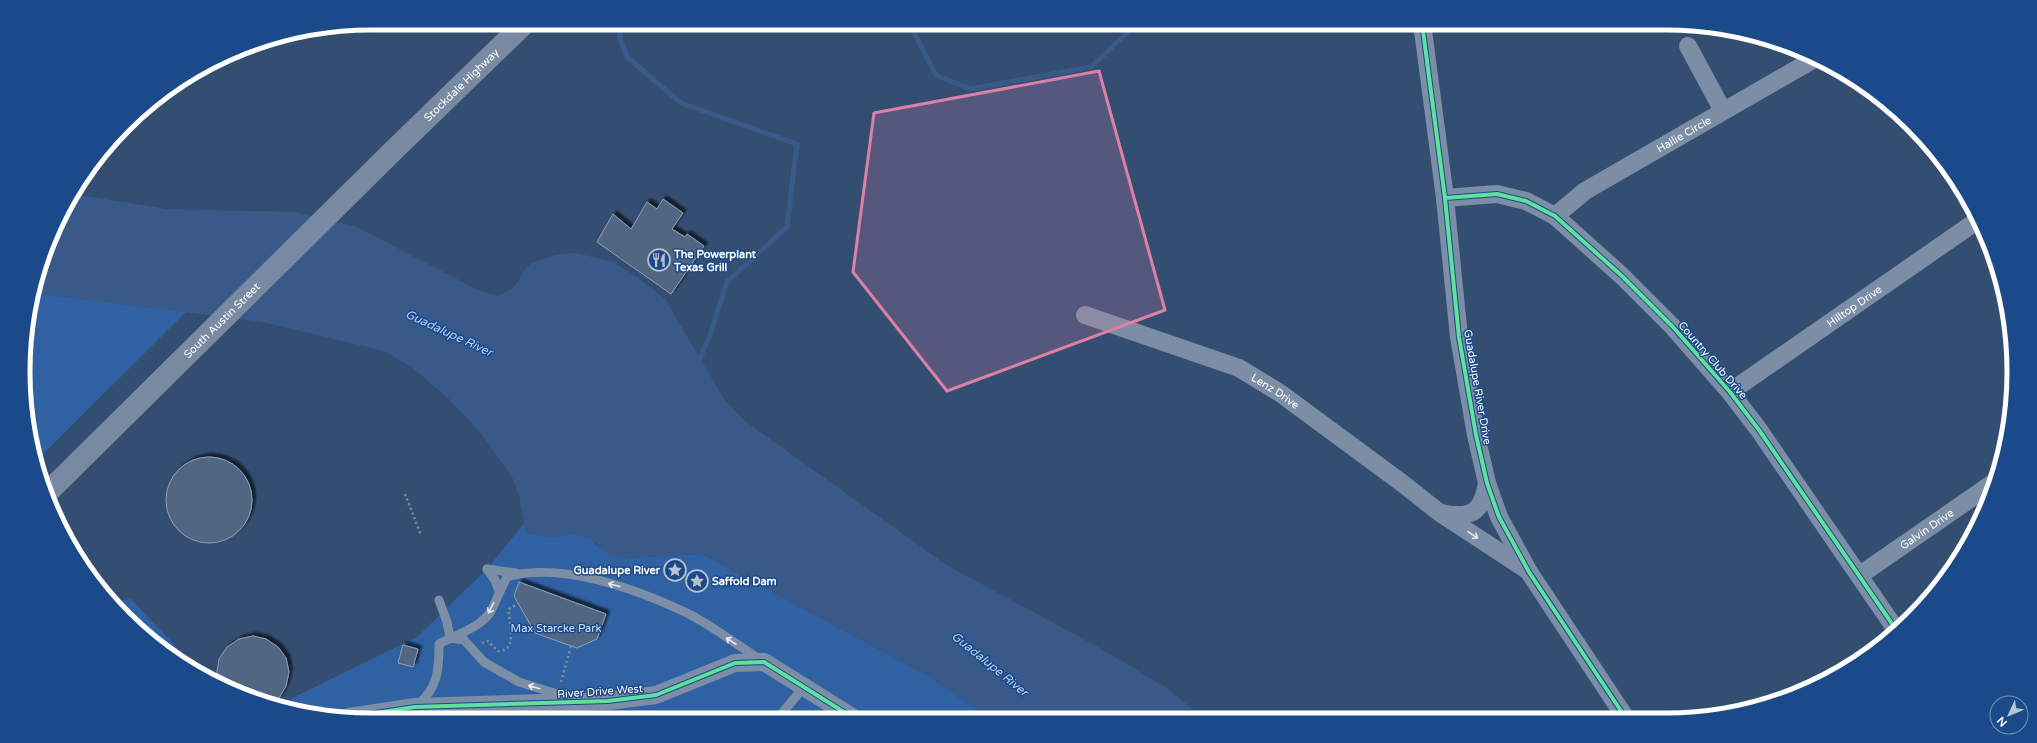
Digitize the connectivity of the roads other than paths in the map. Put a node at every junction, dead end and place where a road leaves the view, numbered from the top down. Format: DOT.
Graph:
graph roads {
  1 [pos="518,30"];
  2 [pos="1423,30"];
  3 [pos="1688,46"];
  4 [pos="1809,62"];
  5 [pos="1723,111"];
  6 [pos="397,147"];
  7 [pos="1445,198"];
  8 [pos="1555,216"];
  9 [pos="1973,223"];
  10 [pos="1085,315"];
  11 [pos="1730,392"];
  12 [pos="1487,483"];
  13 [pos="1987,487"];
  14 [pos="51,489"];
  15 [pos="1440,513"];
  16 [pos="1529,572"];
  17 [pos="519,574"];
  18 [pos="1860,575"];
  19 [pos="499,591"];
  20 [pos="439,600"];
  21 [pos="1893,626"];
  22 [pos="450,638"];
  23 [pos="764,662"];
  24 [pos="804,687"];
  25 [pos="585,702"];
  26 [pos="415,707"];
  27 [pos="375,713"];
  28 [pos="782,713"];
  29 [pos="845,713"];
  30 [pos="1622,713"];
  1 -- 6 [label="main road, Stockdale Highway"];
  2 -- 7 [label="street, Guadalupe River Drive"];
  3 -- 5 [label="street"];
  4 -- 5 [label="street, Hallie Circle"];
  5 -- 8 [label="street, Hallie Circle"];
  6 -- 14 [label="main road, South Austin Street"];
  7 -- 8 [label="street, Country Club Drive"];
  7 -- 12 [label="street, Guadalupe River Drive"];
  8 -- 11 [label="street, Country Club Drive"];
  9 -- 11 [label="street, Hilltop Drive"];
  10 -- 15 [label="street, Lenz Drive"];
  11 -- 18 [label="street, Country Club Drive"];
  12 -- 15 [label="street, Lenz Drive"];
  12 -- 16 [label="street, Guadalupe River Drive"];
  13 -- 18 [label="street, Galvin Drive"];
  15 -- 16 [label="street, Lenz Drive, one-way"];
  16 -- 30 [label="street, Guadalupe River Drive"];
  17 -- 19 [label="lane"];
  17 -- 19 [label="lane"];
  23 -- 17 [label="lane, one-way"];
  18 -- 21 [label="street, Country Club Drive"];
  19 -- 22 [label="lane, one-way"];
  20 -- 22 [label="lane"];
  25 -- 22 [label="lane, one-way"];
  22 -- 26 [label="lane"];
  23 -- 24 [label="street"];
  23 -- 25 [label="street, River Drive West"];
  24 -- 28 [label="lane"];
  24 -- 29 [label="street"];
  25 -- 26 [label="street, River Drive West"];
  26 -- 27 [label="street, River Drive West"];
}
